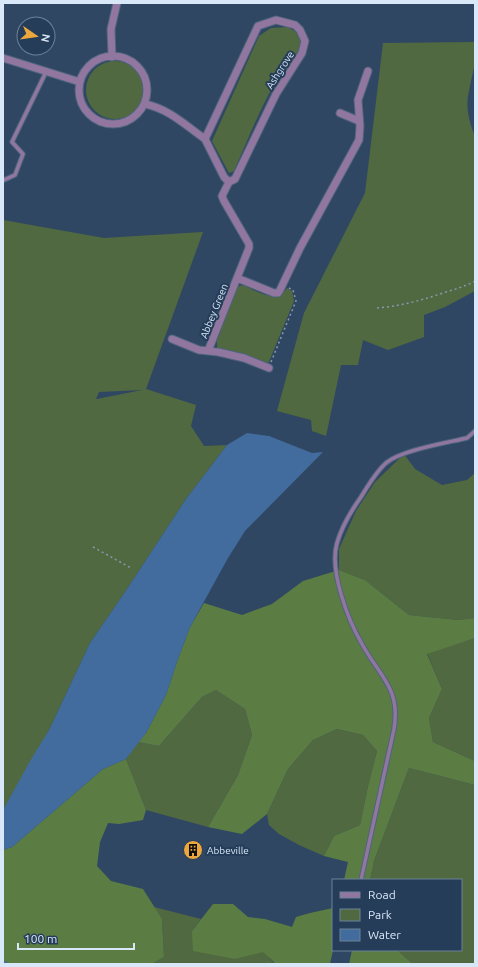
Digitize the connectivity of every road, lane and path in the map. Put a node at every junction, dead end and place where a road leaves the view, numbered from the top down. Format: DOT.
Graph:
graph roads {
  1 [pos="117,3"];
  2 [pos="112,57"];
  3 [pos="3,58"];
  4 [pos="46,71"];
  5 [pos="368,71"];
  6 [pos="80,82"];
  7 [pos="145,104"];
  8 [pos="340,114"];
  9 [pos="359,121"];
  10 [pos="205,139"];
  11 [pos="3,179"];
  12 [pos="229,182"];
  13 [pos="237,278"];
  14 [pos="475,281"];
  15 [pos="283,285"];
  16 [pos="377,308"];
  17 [pos="172,339"];
  18 [pos="208,351"];
  19 [pos="268,368"];
  20 [pos="475,431"];
  21 [pos="93,547"];
  22 [pos="131,568"];
  23 [pos="361,879"];
  1 -- 2 [label="street"];
  2 -- 6 [label="street"];
  2 -- 7 [label="street"];
  3 -- 4 [label="street"];
  4 -- 6 [label="street"];
  4 -- 11 [label="lane"];
  5 -- 9 [label="street"];
  6 -- 7 [label="street"];
  7 -- 10 [label="street"];
  8 -- 9 [label="street"];
  9 -- 15 [label="street"];
  10 -- 12 [label="street"];
  10 -- 12 [label="street, Ashgrove"];
  12 -- 13 [label="street, Abbey Green"];
  13 -- 15 [label="street, Abbey Green"];
  13 -- 18 [label="street, Abbey Green"];
  14 -- 16 [label="path"];
  15 -- 19 [label="path"];
  17 -- 18 [label="street, Abbey Green"];
  18 -- 19 [label="street, Abbey Green"];
  20 -- 23 [label="lane"];
  21 -- 22 [label="path"];
}
